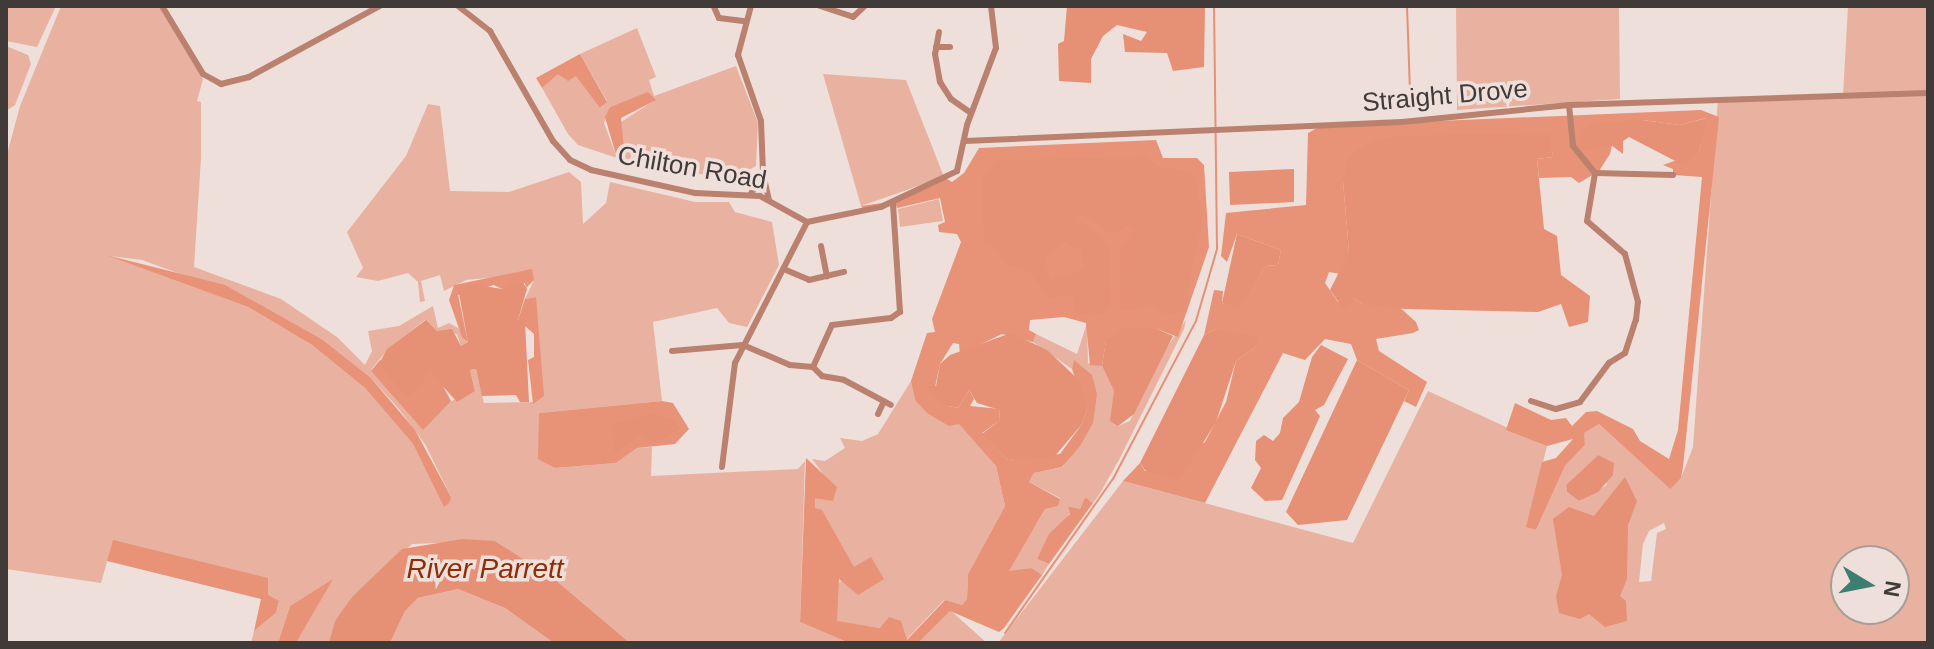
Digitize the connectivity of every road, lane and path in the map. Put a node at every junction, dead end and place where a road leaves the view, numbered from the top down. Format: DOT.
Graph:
graph roads {
  1 [pos="162,6"];
  2 [pos="380,6"];
  3 [pos="458,6"];
  4 [pos="751,6"];
  5 [pos="820,6"];
  6 [pos="865,6"];
  7 [pos="991,6"];
  8 [pos="714,7"];
  9 [pos="745,21"];
  10 [pos="939,32"];
  11 [pos="936,47"];
  12 [pos="950,47"];
  13 [pos="1928,93"];
  14 [pos="1569,105"];
  15 [pos="971,113"];
  16 [pos="965,141"];
  17 [pos="1595,173"];
  18 [pos="763,174"];
  19 [pos="1673,175"];
  20 [pos="750,195"];
  21 [pos="769,200"];
  22 [pos="893,203"];
  23 [pos="807,222"];
  24 [pos="821,246"];
  25 [pos="786,270"];
  26 [pos="844,272"];
  27 [pos="827,276"];
  28 [pos="743,345"];
  29 [pos="672,351"];
  30 [pos="813,367"];
  31 [pos="1531,401"];
  32 [pos="878,414"];
  33 [pos="722,467"];
  1 -- 2 [label="street"];
  3 -- 20 [label="street, Chilton Road"];
  4 -- 9 [label="street"];
  5 -- 6 [label="street"];
  7 -- 15 [label="street"];
  8 -- 9 [label="street"];
  9 -- 18 [label="street"];
  10 -- 11 [label="street"];
  11 -- 12 [label="street"];
  11 -- 15 [label="street"];
  13 -- 14 [label="street, Straight Drove"];
  14 -- 16 [label="street, Straight Drove"];
  14 -- 17 [label="street"];
  15 -- 16 [label="street"];
  16 -- 22 [label="street"];
  17 -- 19 [label="street"];
  17 -- 31 [label="street"];
  18 -- 20 [label="street"];
  18 -- 21 [label="street"];
  20 -- 21 [label="street, Chilton Road"];
  21 -- 23 [label="street, Chilton Road"];
  22 -- 23 [label="street"];
  22 -- 30 [label="street"];
  23 -- 25 [label="street"];
  24 -- 27 [label="street"];
  25 -- 27 [label="street"];
  25 -- 28 [label="street"];
  26 -- 27 [label="street"];
  28 -- 29 [label="street"];
  28 -- 30 [label="street"];
  28 -- 33 [label="street"];
  30 -- 32 [label="street"];
}
